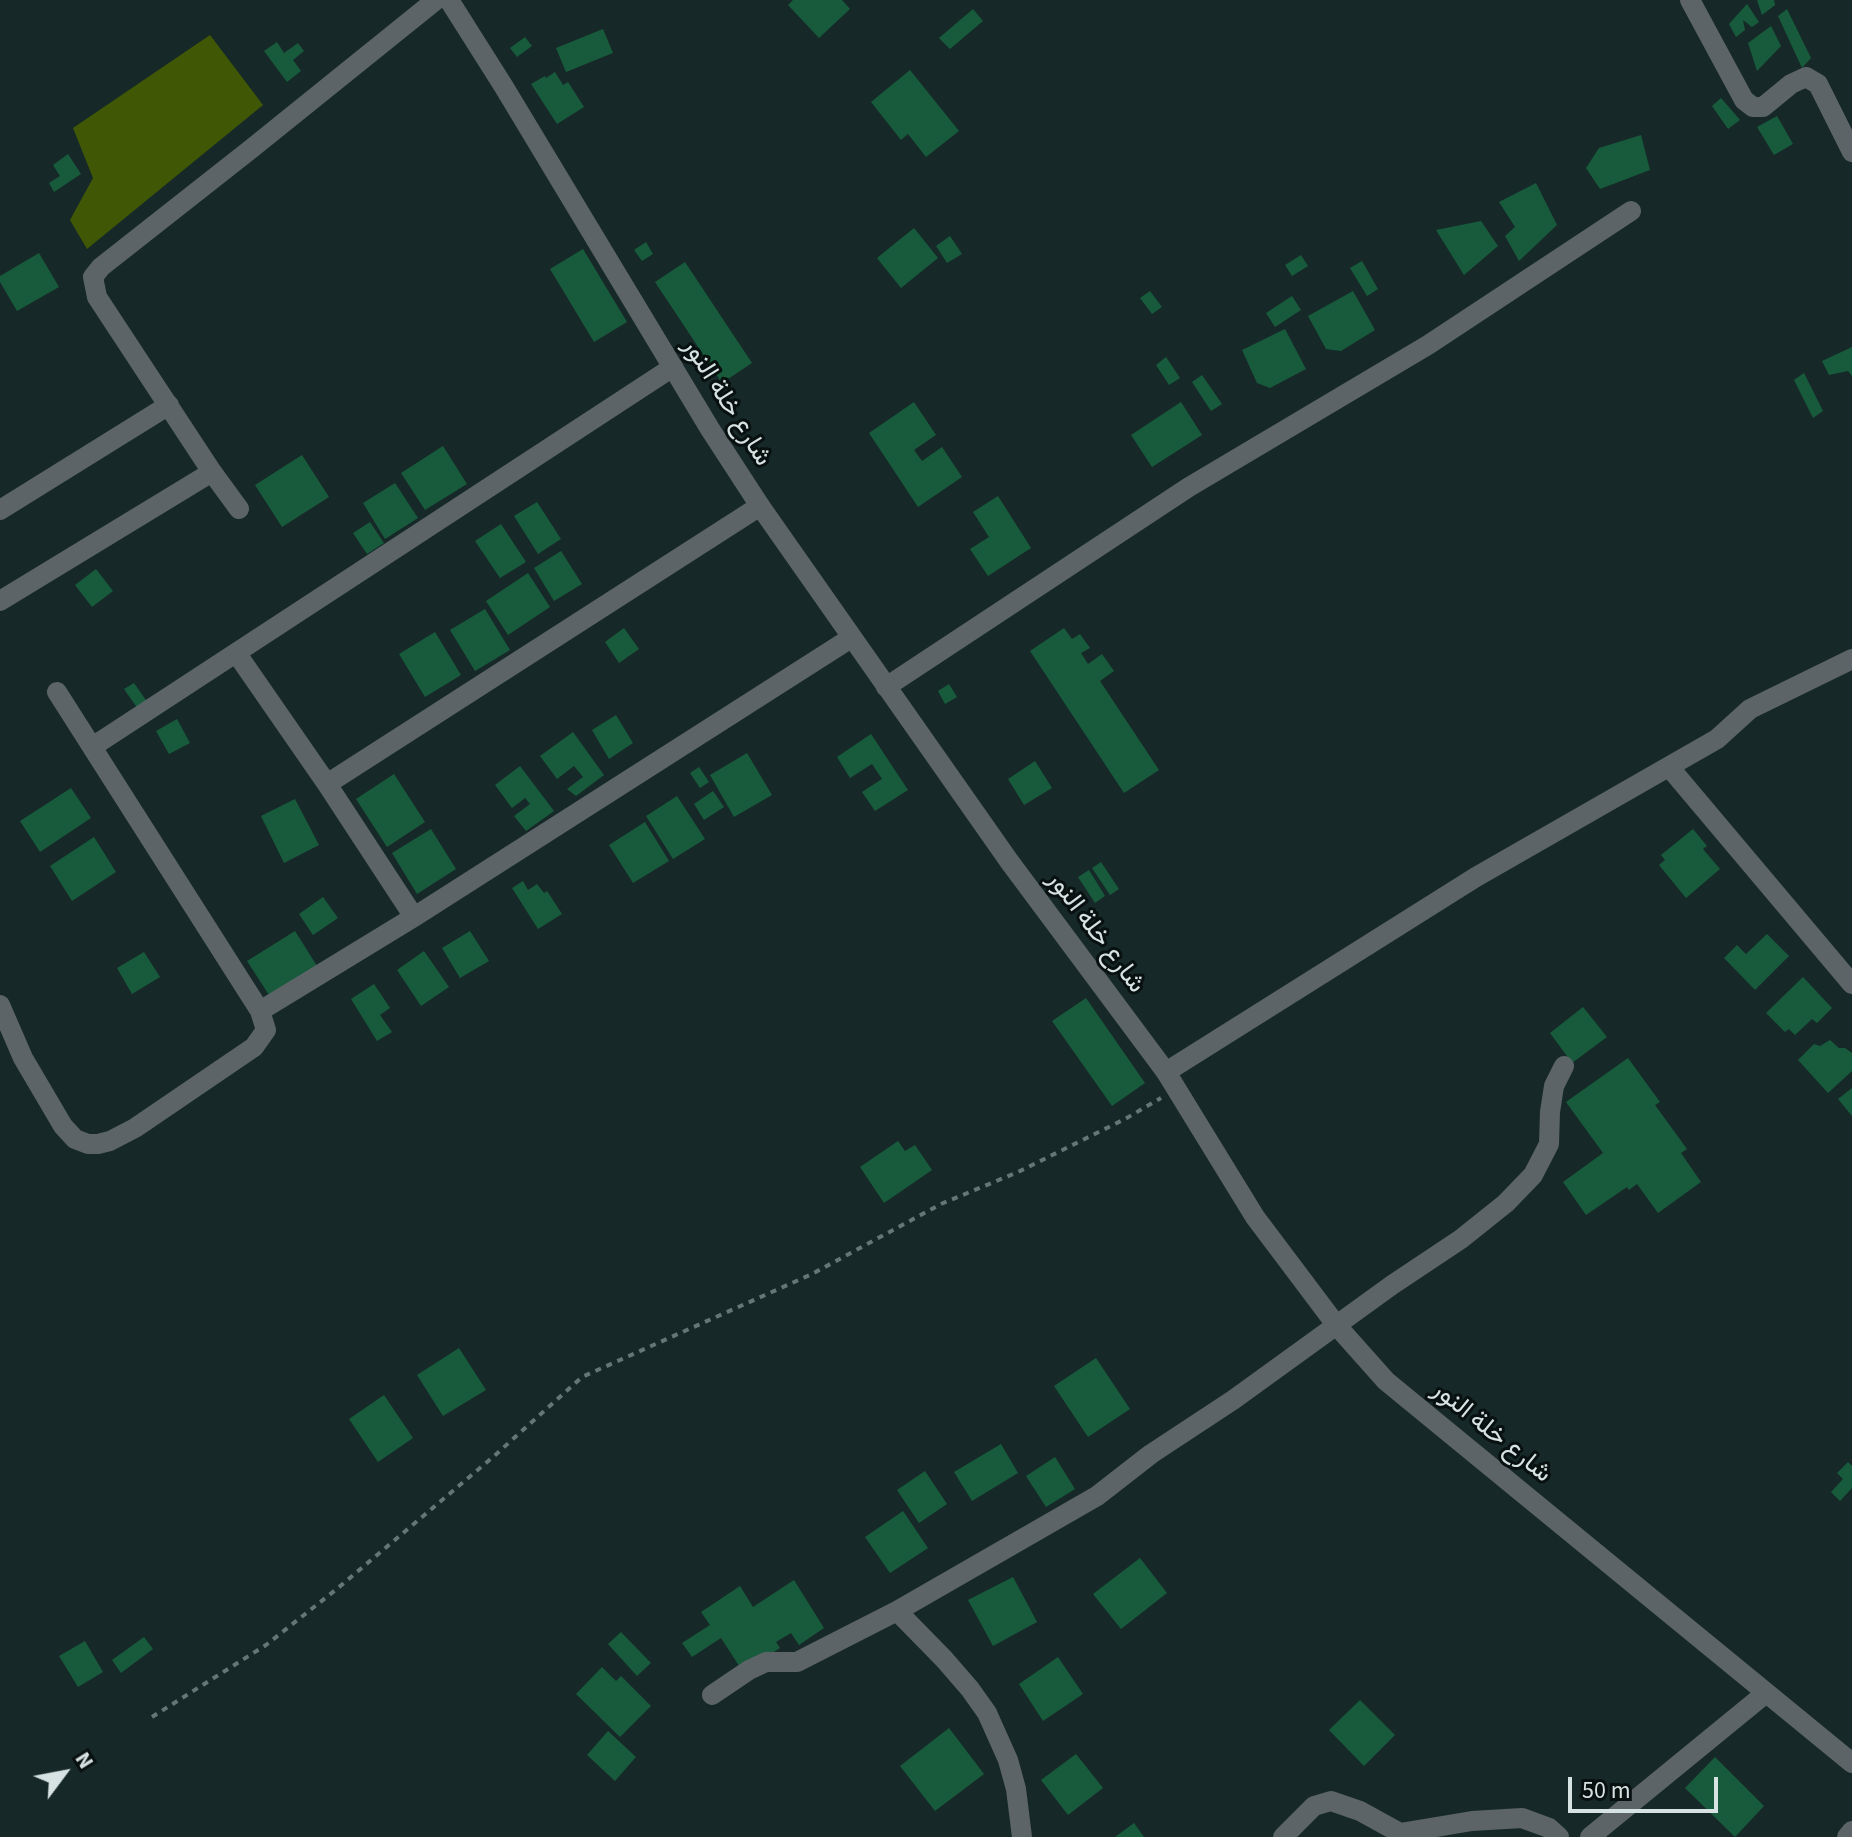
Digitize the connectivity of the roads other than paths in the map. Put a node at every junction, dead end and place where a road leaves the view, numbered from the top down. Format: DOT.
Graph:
graph roads {
  1 [pos="436,0"];
  2 [pos="449,0"];
  3 [pos="1690,0"];
  4 [pos="1852,152"];
  5 [pos="1631,211"];
  6 [pos="673,367"];
  7 [pos="169,405"];
  8 [pos="212,472"];
  9 [pos="760,506"];
  10 [pos="239,509"];
  11 [pos="0,510"];
  12 [pos="0,601"];
  13 [pos="851,638"];
  14 [pos="237,654"];
  15 [pos="1848,668"];
  16 [pos="886,687"];
  17 [pos="57,692"];
  18 [pos="92,747"];
  19 [pos="1670,768"];
  20 [pos="327,784"];
  21 [pos="414,917"];
  22 [pos="1852,984"];
  23 [pos="0,1005"];
  24 [pos="260,1011"];
  25 [pos="1564,1066"];
  26 [pos="1172,1080"];
  27 [pos="1337,1326"];
  28 [pos="897,1611"];
  29 [pos="1766,1693"];
  30 [pos="712,1695"];
  31 [pos="1852,1763"];
  32 [pos="1852,1831"];
  33 [pos="1022,1837"];
  34 [pos="1283,1837"];
  35 [pos="1559,1837"];
  36 [pos="1590,1837"];
  37 [pos="1847,1837"];
  1 -- 7 [label="street"];
  2 -- 6 [label="street, شارع خلة النور"];
  3 -- 4 [label="street"];
  5 -- 16 [label="street"];
  6 -- 9 [label="street, شارع خلة النور"];
  6 -- 14 [label="street"];
  7 -- 8 [label="street"];
  7 -- 11 [label="street"];
  8 -- 10 [label="street"];
  8 -- 12 [label="street"];
  9 -- 13 [label="street, شارع خلة النور"];
  9 -- 20 [label="street"];
  13 -- 16 [label="street, شارع خلة النور"];
  13 -- 21 [label="street"];
  14 -- 18 [label="street"];
  14 -- 20 [label="street"];
  15 -- 19 [label="street"];
  16 -- 26 [label="street, شارع خلة النور"];
  17 -- 18 [label="street"];
  18 -- 24 [label="street"];
  19 -- 22 [label="street"];
  19 -- 26 [label="street"];
  20 -- 21 [label="street"];
  21 -- 24 [label="street"];
  23 -- 24 [label="street"];
  25 -- 27 [label="street"];
  26 -- 27 [label="street, شارع خلة النور"];
  27 -- 28 [label="street"];
  27 -- 29 [label="street, شارع خلة النور"];
  28 -- 30 [label="street"];
  28 -- 33 [label="street"];
  29 -- 31 [label="street, شارع خلة النور"];
  29 -- 36 [label="street"];
  32 -- 37 [label="street"];
  34 -- 35 [label="street"];
}
